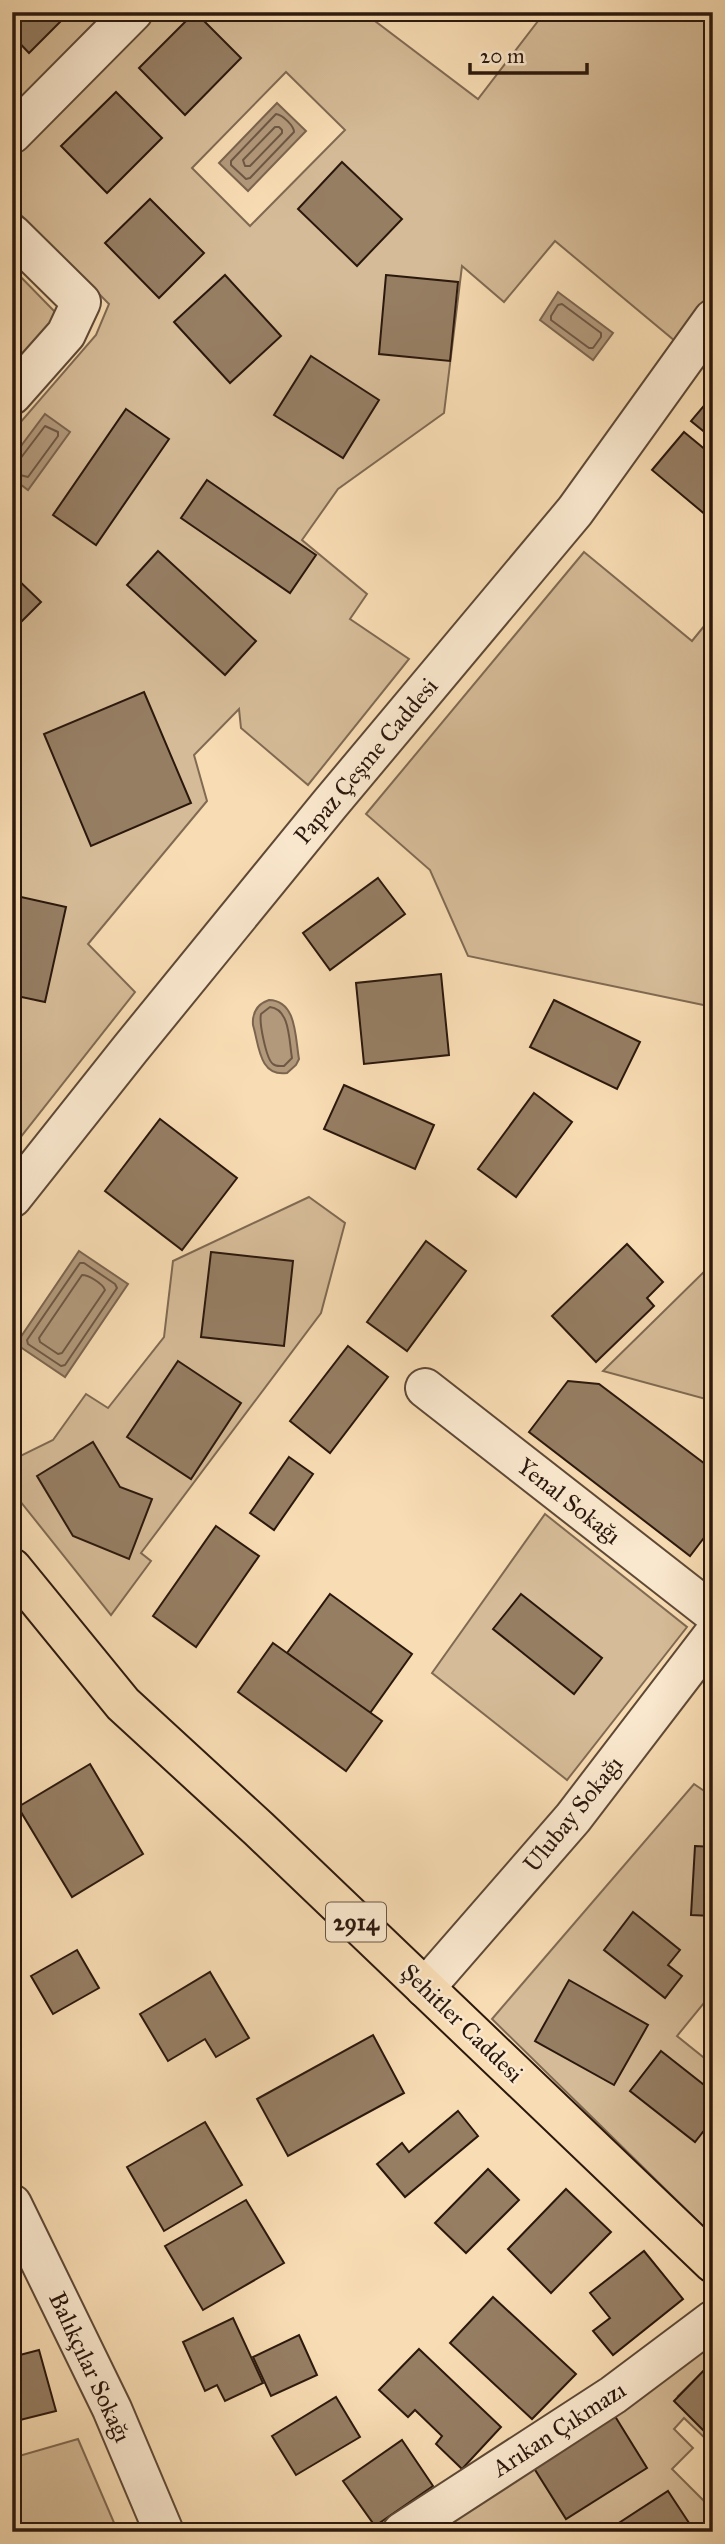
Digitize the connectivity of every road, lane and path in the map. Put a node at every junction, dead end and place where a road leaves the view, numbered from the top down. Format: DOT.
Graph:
graph roads {
  1 [pos="133,12"];
  2 [pos="12,134"];
  3 [pos="12,233"];
  4 [pos="713,319"];
  5 [pos="12,395"];
  6 [pos="12,1198"];
  7 [pos="425,1388"];
  8 [pos="12,1568"];
  9 [pos="713,1613"];
  10 [pos="713,1634"];
  11 [pos="425,1987"];
  12 [pos="12,2204"];
  13 [pos="713,2263"];
  14 [pos="713,2320"];
  15 [pos="164,2532"];
  16 [pos="402,2532"];
  1 -- 2 [label="street"];
  3 -- 5 [label="street"];
  4 -- 6 [label="street, Papaz Çeşme Caddesi"];
  7 -- 9 [label="street, Yenal Sokağı"];
  8 -- 11 [label="main road, Şehitler Caddesi / 2914"];
  10 -- 11 [label="street, Ulubay Sokağı"];
  11 -- 13 [label="main road, Şehitler Caddesi / 2914"];
  12 -- 15 [label="street, Balıkçılar Sokağı"];
  14 -- 16 [label="street, Arıkan Çıkmazı"];
}
